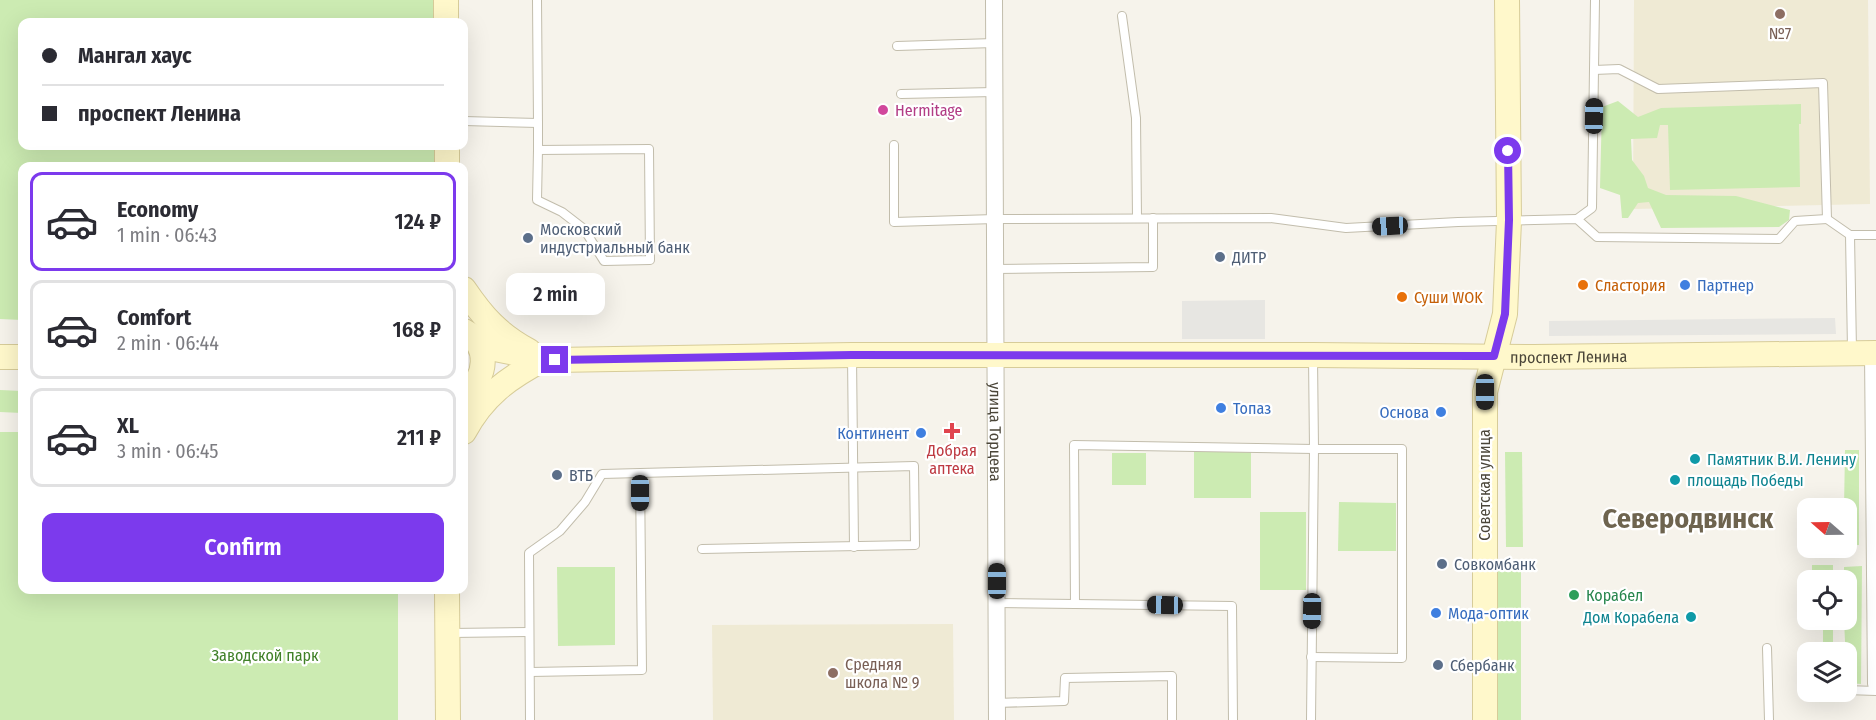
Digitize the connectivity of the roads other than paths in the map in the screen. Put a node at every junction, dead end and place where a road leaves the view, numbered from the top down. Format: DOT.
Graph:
graph roads {
  1 [pos="446,0"];
  2 [pos="537,0"];
  3 [pos="994,0"];
  4 [pos="1507,0"];
  5 [pos="1595,0"];
  6 [pos="1122,16"];
  7 [pos="446,18"];
  8 [pos="994,43"];
  9 [pos="897,46"];
  10 [pos="1594,70"];
  11 [pos="994,92"];
  12 [pos="902,93"];
  13 [pos="468,121"];
  14 [pos="538,123"];
  15 [pos="894,145"];
  16 [pos="538,150"];
  17 [pos="1137,218"];
  18 [pos="1154,218"];
  19 [pos="995,219"];
  20 [pos="1577,219"];
  21 [pos="1827,219"];
  22 [pos="1509,220"];
  23 [pos="1850,235"];
  24 [pos="1876,235"];
  25 [pos="995,269"];
  26 [pos="468,295"];
  27 [pos="468,333"];
  28 [pos="1867,353"];
  29 [pos="852,355"];
  30 [pos="996,355"];
  31 [pos="1313,355"];
  32 [pos="1494,356"];
  33 [pos="0,357"];
  34 [pos="18,357"];
  35 [pos="544,359"];
  36 [pos="471,386"];
  37 [pos="468,424"];
  38 [pos="1314,449"];
  39 [pos="852,468"];
  40 [pos="640,474"];
  41 [pos="854,547"];
  42 [pos="702,549"];
  43 [pos="447,594"];
  44 [pos="997,603"];
  45 [pos="1075,604"];
  46 [pos="529,632"];
  47 [pos="447,633"];
  48 [pos="1767,648"];
  49 [pos="1311,657"];
  50 [pos="530,672"];
  51 [pos="1876,684"];
  52 [pos="1857,690"];
  53 [pos="1876,691"];
  54 [pos="997,712"];
  55 [pos="448,720"];
  56 [pos="530,720"];
  57 [pos="1172,720"];
  58 [pos="1233,720"];
  59 [pos="1311,720"];
  60 [pos="1485,720"];
  61 [pos="1769,720"];
  1 -- 7 [label="main road"];
  2 -- 14 [label="lane"];
  3 -- 8 [label="street, улица Торцева"];
  4 -- 22 [label="main road, Советская улица"];
  5 -- 10 [label="lane"];
  6 -- 17 [label="lane"];
  8 -- 9 [label="lane"];
  8 -- 11 [label="street, улица Торцева"];
  10 -- 20 [label="lane"];
  10 -- 21 [label="lane"];
  11 -- 12 [label="lane"];
  11 -- 19 [label="street, улица Торцева"];
  13 -- 14 [label="lane"];
  14 -- 16 [label="lane"];
  15 -- 19 [label="lane"];
  16 -- 16 [label="lane"];
  17 -- 18 [label="lane"];
  17 -- 19 [label="lane"];
  18 -- 22 [label="lane"];
  18 -- 25 [label="lane"];
  19 -- 25 [label="street, улица Торцева"];
  20 -- 21 [label="lane"];
  20 -- 22 [label="lane"];
  21 -- 23 [label="lane"];
  22 -- 32 [label="main road, Советская улица"];
  23 -- 24 [label="lane"];
  23 -- 28 [label="lane"];
  25 -- 30 [label="street, улица Торцева"];
  26 -- 35 [label="main road"];
  27 -- 35 [label="main road"];
  27 -- 36 [label="main road"];
  28 -- 32 [label="main road, проспект Ленина"];
  28 -- 51 [label="street"];
  29 -- 30 [label="main road, проспект Ленина"];
  29 -- 35 [label="main road, проспект Ленина"];
  29 -- 39 [label="lane"];
  30 -- 31 [label="main road, проспект Ленина"];
  30 -- 44 [label="street, улица Торцева"];
  31 -- 32 [label="main road, проспект Ленина"];
  31 -- 38 [label="lane"];
  32 -- 60 [label="main road, Советская улица"];
  33 -- 34 [label="main road"];
  35 -- 36 [label="main road"];
  35 -- 37 [label="main road"];
  38 -- 45 [label="lane"];
  38 -- 49 [label="lane"];
  38 -- 49 [label="lane"];
  39 -- 40 [label="lane"];
  39 -- 41 [label="lane"];
  39 -- 41 [label="lane"];
  40 -- 46 [label="lane"];
  40 -- 50 [label="lane"];
  41 -- 42 [label="lane"];
  43 -- 47 [label="main road"];
  44 -- 45 [label="lane"];
  44 -- 54 [label="street, улица Торцева"];
  45 -- 58 [label="lane"];
  46 -- 47 [label="lane"];
  46 -- 50 [label="lane"];
  47 -- 55 [label="main road"];
  48 -- 61 [label="lane"];
  49 -- 59 [label="lane"];
  50 -- 56 [label="lane"];
  52 -- 53 [label="lane"];
  54 -- 57 [label="lane"];
}
